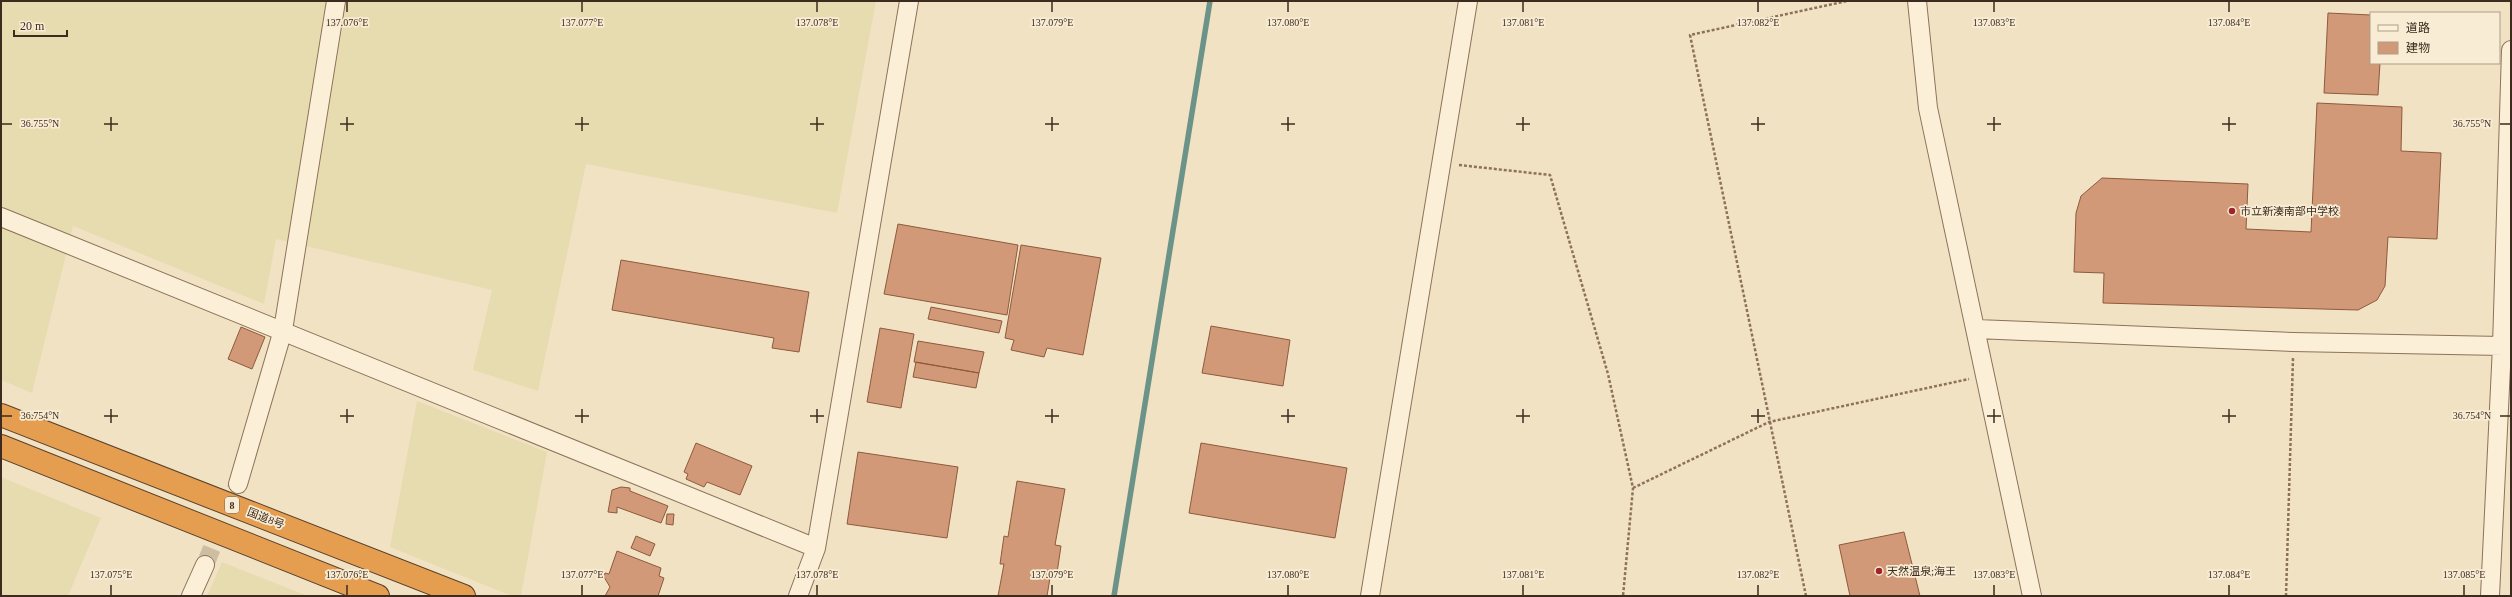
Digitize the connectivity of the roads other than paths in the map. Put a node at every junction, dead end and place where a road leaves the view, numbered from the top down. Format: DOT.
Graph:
graph roads {
  1 [pos="336,1"];
  2 [pos="909,1"];
  3 [pos="1468,1"];
  4 [pos="1917,1"];
  5 [pos="2511,50"];
  6 [pos="1,217"];
  7 [pos="1976,329"];
  8 [pos="283,330"];
  9 [pos="2502,346"];
  10 [pos="1,415"];
  11 [pos="1,446"];
  12 [pos="238,484"];
  13 [pos="816,548"];
  14 [pos="205,565"];
  15 [pos="191,596"];
  16 [pos="378,596"];
  17 [pos="464,596"];
  18 [pos="798,596"];
  19 [pos="1370,596"];
  20 [pos="2032,596"];
  21 [pos="2490,596"];
  1 -- 8 [label="street"];
  2 -- 13 [label="street"];
  3 -- 19 [label="street"];
  4 -- 7 [label="street"];
  5 -- 9 [label="street"];
  6 -- 8 [label="street"];
  7 -- 9 [label="street"];
  7 -- 20 [label="street"];
  8 -- 12 [label="street"];
  8 -- 13 [label="street"];
  9 -- 21 [label="street"];
  10 -- 17 [label="highway, 国道8号 / 8"];
  11 -- 16 [label="highway"];
  13 -- 18 [label="street"];
  14 -- 15 [label="street"];
}
